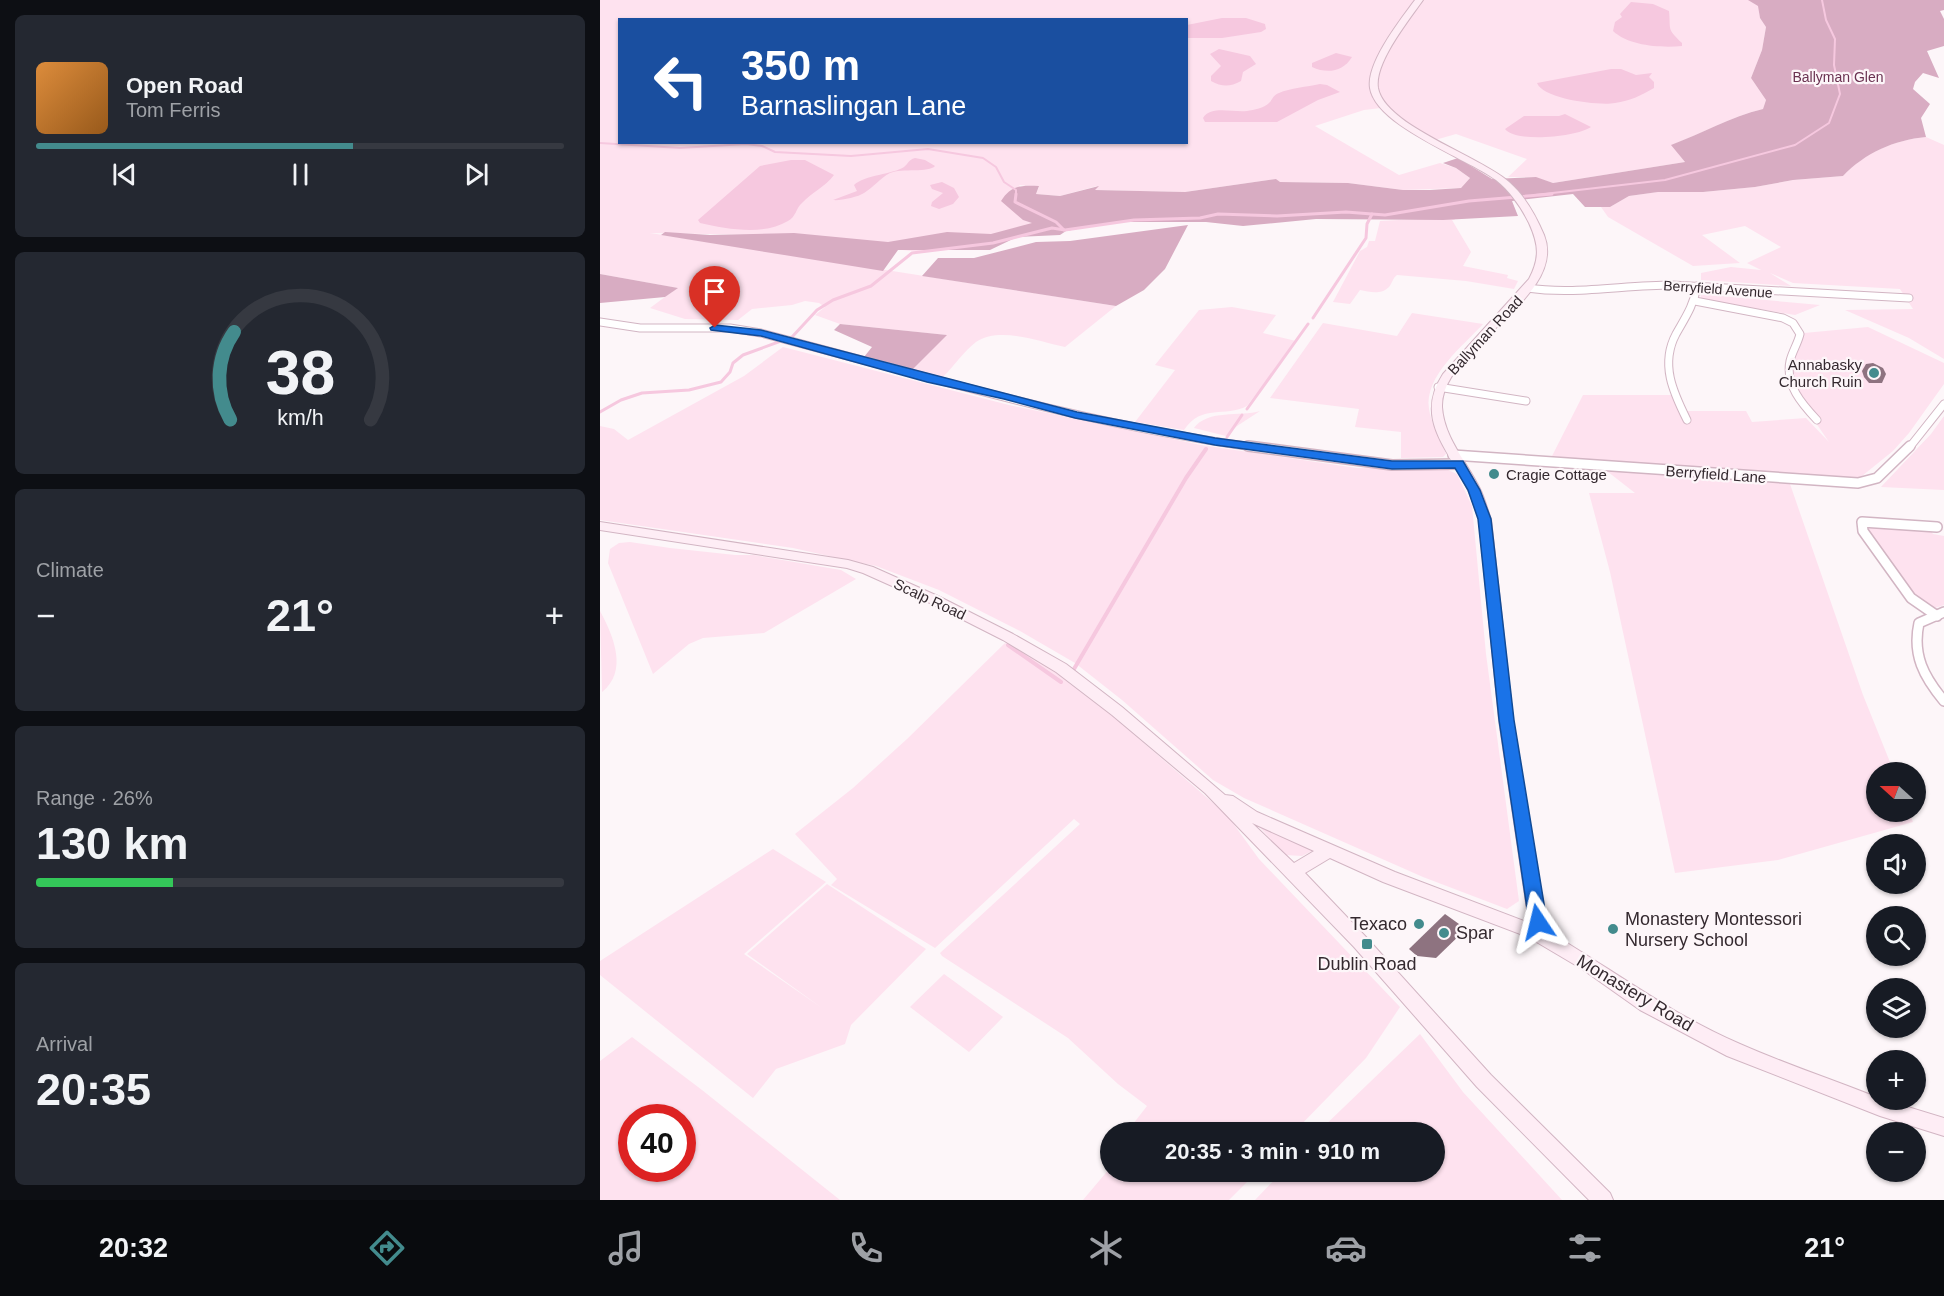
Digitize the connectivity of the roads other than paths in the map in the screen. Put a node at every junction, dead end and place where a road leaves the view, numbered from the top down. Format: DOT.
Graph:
graph roads {
  1 [pos="1419,0"];
  2 [pos="1697,286"];
  3 [pos="1527,288"];
  4 [pos="1909,298"];
  5 [pos="1695,301"];
  6 [pos="600,322"];
  7 [pos="1438,387"];
  8 [pos="1526,401"];
  9 [pos="1944,404"];
  10 [pos="1687,420"];
  11 [pos="1816,420"];
  12 [pos="1456,459"];
  13 [pos="600,526"];
  14 [pos="1937,527"];
  15 [pos="1940,614"];
  16 [pos="1944,701"];
  17 [pos="1210,789"];
  18 [pos="1330,850"];
  19 [pos="1293,872"];
  20 [pos="1534,932"];
  21 [pos="1944,1126"];
  22 [pos="1603,1200"];
  1 -- 3 [label="street, Ballyman Road"];
  2 -- 3 [label="street, Berryfield Avenue"];
  2 -- 4 [label="street, Berryfield Avenue"];
  2 -- 5 [label="street"];
  3 -- 7 [label="street, Ballyman Road"];
  5 -- 10 [label="street"];
  5 -- 11 [label="street"];
  6 -- 12 [label="street"];
  7 -- 8 [label="street"];
  7 -- 12 [label="street, Ballyman Road"];
  9 -- 12 [label="street, Berryfield Lane"];
  12 -- 20 [label="street, Ballyman Road"];
  13 -- 17 [label="street, Scalp Road"];
  14 -- 15 [label="street"];
  15 -- 16 [label="street"];
  17 -- 18 [label="street, Monastery Road"];
  17 -- 19 [label="street"];
  18 -- 19 [label="street"];
  18 -- 20 [label="street, Monastery Road"];
  19 -- 22 [label="street"];
  20 -- 21 [label="street, Monastery Road"];
}
